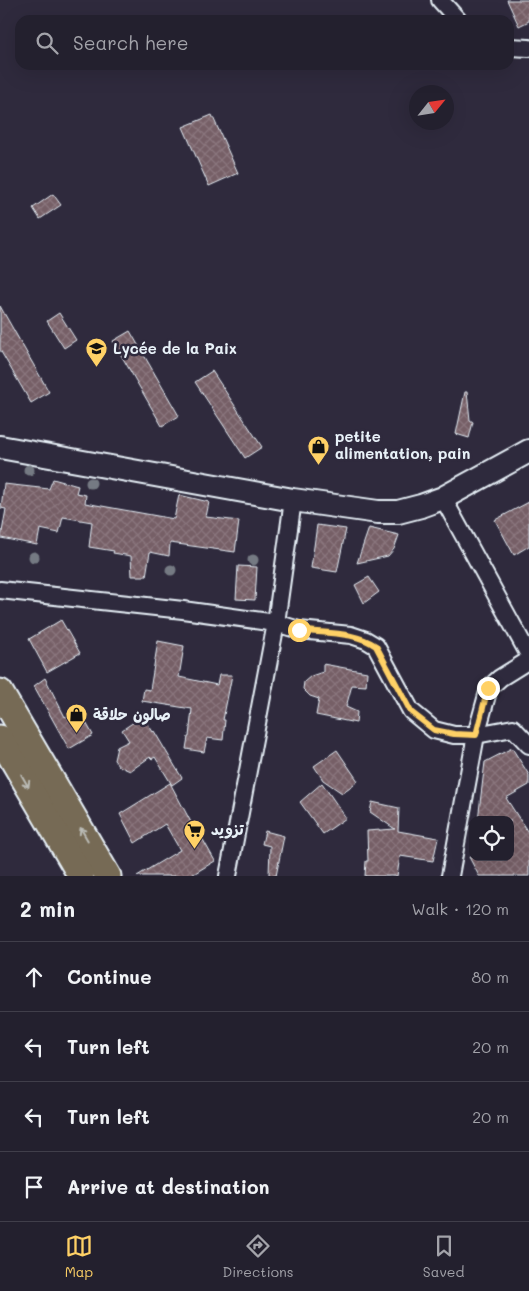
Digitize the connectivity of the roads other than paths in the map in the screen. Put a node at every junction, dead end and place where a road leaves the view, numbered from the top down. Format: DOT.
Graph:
graph roads {
  1 [pos="440,0"];
  2 [pos="454,15"];
  3 [pos="514,47"];
  4 [pos="529,48"];
  5 [pos="0,447"];
  6 [pos="529,450"];
  7 [pos="443,498"];
  8 [pos="293,500"];
  9 [pos="0,590"];
  10 [pos="276,623"];
  11 [pos="529,654"];
  12 [pos="529,660"];
  13 [pos="0,692"];
  14 [pos="476,735"];
  15 [pos="0,738"];
  16 [pos="529,745"];
  17 [pos="81,876"];
  18 [pos="108,876"];
  19 [pos="228,876"];
  20 [pos="450,876"];
  1 -- 2 [label="street"];
  3 -- 4 [label="street"];
  5 -- 8 [label="street"];
  6 -- 7 [label="street"];
  7 -- 8 [label="street"];
  7 -- 11 [label="street"];
  8 -- 10 [label="street"];
  9 -- 10 [label="street"];
  10 -- 14 [label="street"];
  10 -- 19 [label="street"];
  12 -- 14 [label="street"];
  18 -- 13 [label="main road, one-way"];
  14 -- 16 [label="street"];
  14 -- 20 [label="street"];
  15 -- 17 [label="main road, one-way"];
}
